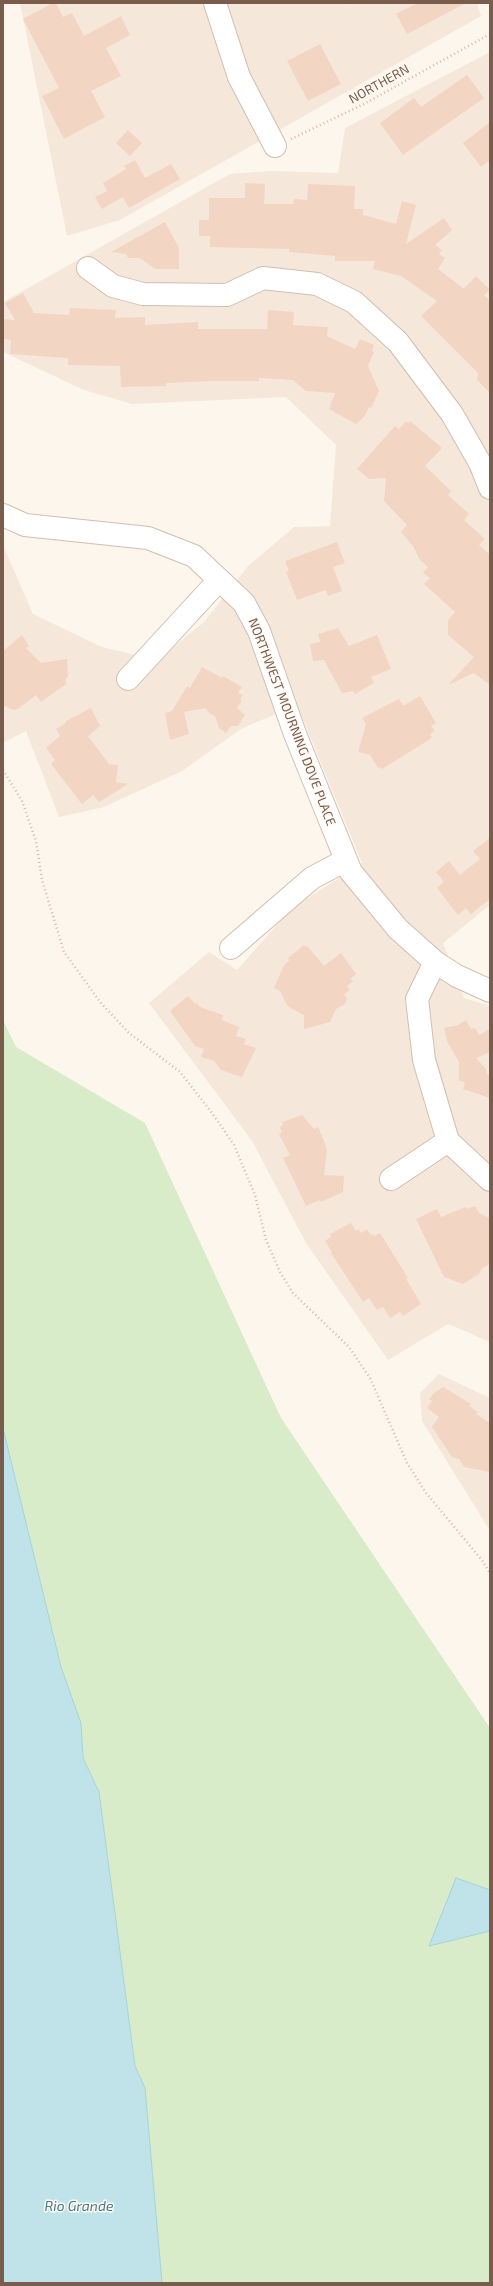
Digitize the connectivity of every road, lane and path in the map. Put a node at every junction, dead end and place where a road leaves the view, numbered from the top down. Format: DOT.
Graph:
graph roads {
  1 [pos="215,3"];
  2 [pos="490,34"];
  3 [pos="275,146"];
  4 [pos="88,268"];
  5 [pos="490,488"];
  6 [pos="3,515"];
  7 [pos="219,580"];
  8 [pos="128,679"];
  9 [pos="3,770"];
  10 [pos="346,860"];
  11 [pos="231,948"];
  12 [pos="435,962"];
  13 [pos="490,990"];
  14 [pos="448,1141"];
  15 [pos="391,1179"];
  16 [pos="490,1180"];
  17 [pos="490,1573"];
  1 -- 3 [label="street"];
  2 -- 3 [label="path, NORTHERN"];
  4 -- 5 [label="street"];
  6 -- 7 [label="street, NORTHWEST MOURNING DOVE PLACE"];
  7 -- 8 [label="street"];
  7 -- 10 [label="street, NORTHWEST MOURNING DOVE PLACE"];
  9 -- 17 [label="path"];
  10 -- 11 [label="street"];
  10 -- 12 [label="street, NORTHWEST MOURNING DOVE PLACE"];
  12 -- 13 [label="street, NORTHWEST MOURNING DOVE PLACE"];
  12 -- 14 [label="street"];
  14 -- 15 [label="street"];
  14 -- 16 [label="street"];
}
